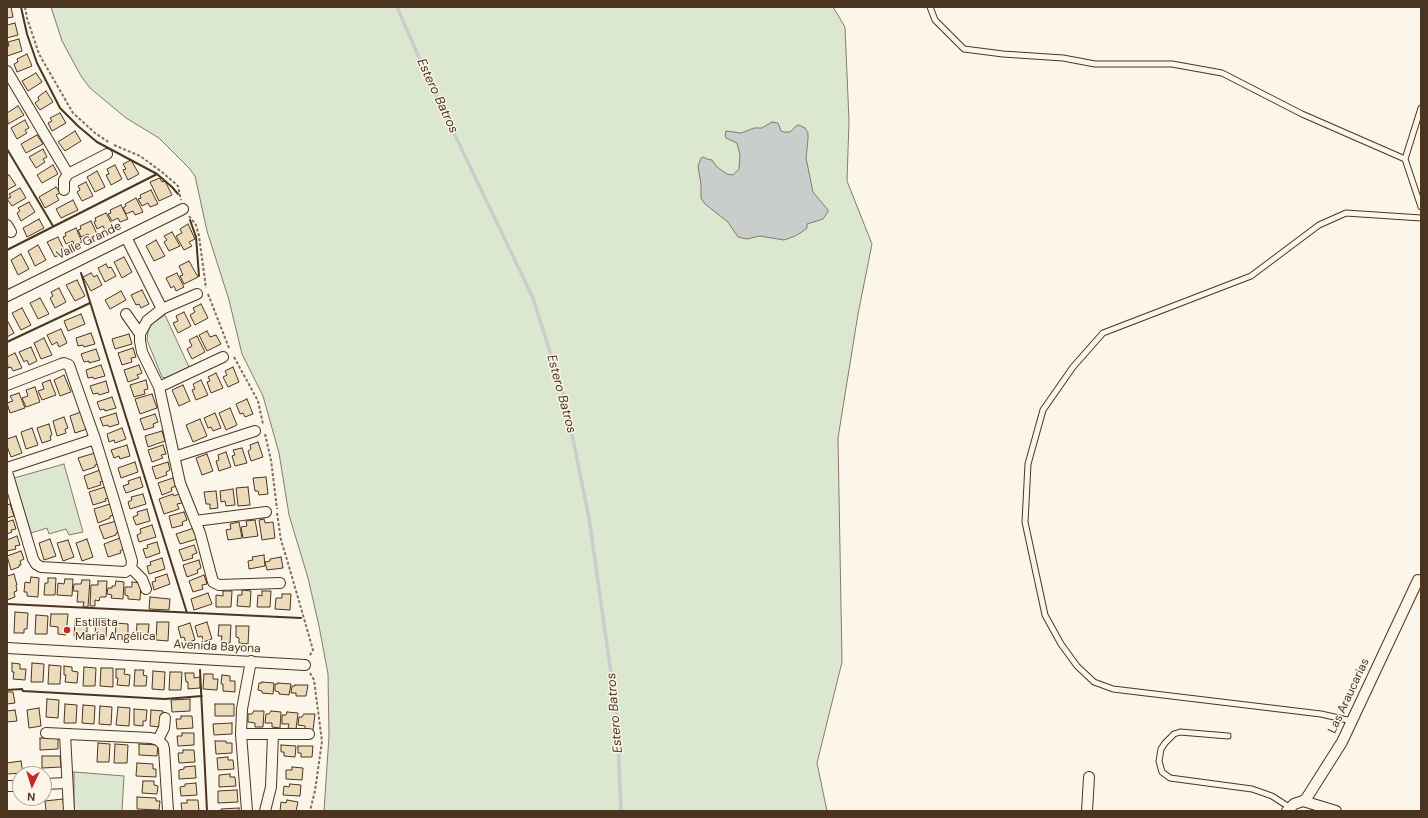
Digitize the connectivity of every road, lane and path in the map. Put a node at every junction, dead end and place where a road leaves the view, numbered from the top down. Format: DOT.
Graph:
graph roads {
  1 [pos="26,7"];
  2 [pos="930,7"];
  3 [pos="7,71"];
  4 [pos="1421,108"];
  5 [pos="107,154"];
  6 [pos="1405,159"];
  7 [pos="68,174"];
  8 [pos="64,190"];
  9 [pos="1421,207"];
  10 [pos="183,209"];
  11 [pos="1421,218"];
  12 [pos="126,237"];
  13 [pos="197,294"];
  14 [pos="7,296"];
  15 [pos="162,309"];
  16 [pos="126,314"];
  17 [pos="140,334"];
  18 [pos="223,357"];
  19 [pos="7,385"];
  20 [pos="159,387"];
  21 [pos="255,431"];
  22 [pos="95,439"];
  23 [pos="174,457"];
  24 [pos="7,468"];
  25 [pos="7,472"];
  26 [pos="266,512"];
  27 [pos="195,521"];
  28 [pos="131,568"];
  29 [pos="1418,580"];
  30 [pos="280,583"];
  31 [pos="146,589"];
  32 [pos="7,648"];
  33 [pos="251,662"];
  34 [pos="305,664"];
  35 [pos="165,718"];
  36 [pos="1352,721"];
  37 [pos="46,733"];
  38 [pos="65,734"];
  39 [pos="241,734"];
  40 [pos="274,734"];
  41 [pos="309,734"];
  42 [pos="1228,736"];
  43 [pos="158,740"];
  44 [pos="1089,777"];
  45 [pos="67,783"];
  46 [pos="52,784"];
  47 [pos="1303,801"];
  48 [pos="1288,809"];
  49 [pos="69,811"];
  50 [pos="168,811"];
  51 [pos="248,811"];
  52 [pos="265,811"];
  53 [pos="1087,811"];
  54 [pos="1336,811"];
  1 -- 10 [label="path"];
  2 -- 6 [label="lane"];
  3 -- 7 [label="street"];
  4 -- 6 [label="lane"];
  5 -- 7 [label="street"];
  6 -- 9 [label="lane"];
  7 -- 8 [label="street"];
  10 -- 12 [label="street, Valle Grande"];
  11 -- 36 [label="lane"];
  12 -- 14 [label="street, Valle Grande"];
  12 -- 15 [label="street"];
  13 -- 15 [label="street"];
  15 -- 17 [label="street"];
  16 -- 17 [label="street"];
  17 -- 20 [label="street"];
  18 -- 20 [label="street"];
  19 -- 22 [label="street"];
  20 -- 23 [label="street"];
  21 -- 23 [label="street"];
  22 -- 24 [label="street"];
  22 -- 28 [label="street"];
  23 -- 27 [label="street"];
  25 -- 28 [label="street"];
  26 -- 27 [label="street"];
  27 -- 30 [label="street"];
  28 -- 31 [label="street"];
  29 -- 36 [label="street, Las Araucarias"];
  32 -- 33 [label="street, Avenida Bayona"];
  33 -- 34 [label="street, Avenida Bayona"];
  33 -- 39 [label="street"];
  35 -- 43 [label="street"];
  36 -- 47 [label="street, Las Araucarias"];
  37 -- 38 [label="street"];
  38 -- 43 [label="street"];
  38 -- 45 [label="street"];
  39 -- 40 [label="street"];
  39 -- 51 [label="street"];
  40 -- 41 [label="street"];
  40 -- 52 [label="street"];
  42 -- 48 [label="lane"];
  43 -- 50 [label="street"];
  44 -- 53 [label="street"];
  45 -- 46 [label="street"];
  45 -- 49 [label="street"];
  47 -- 48 [label="street, Las Araucarias"];
  47 -- 54 [label="street"];
}
